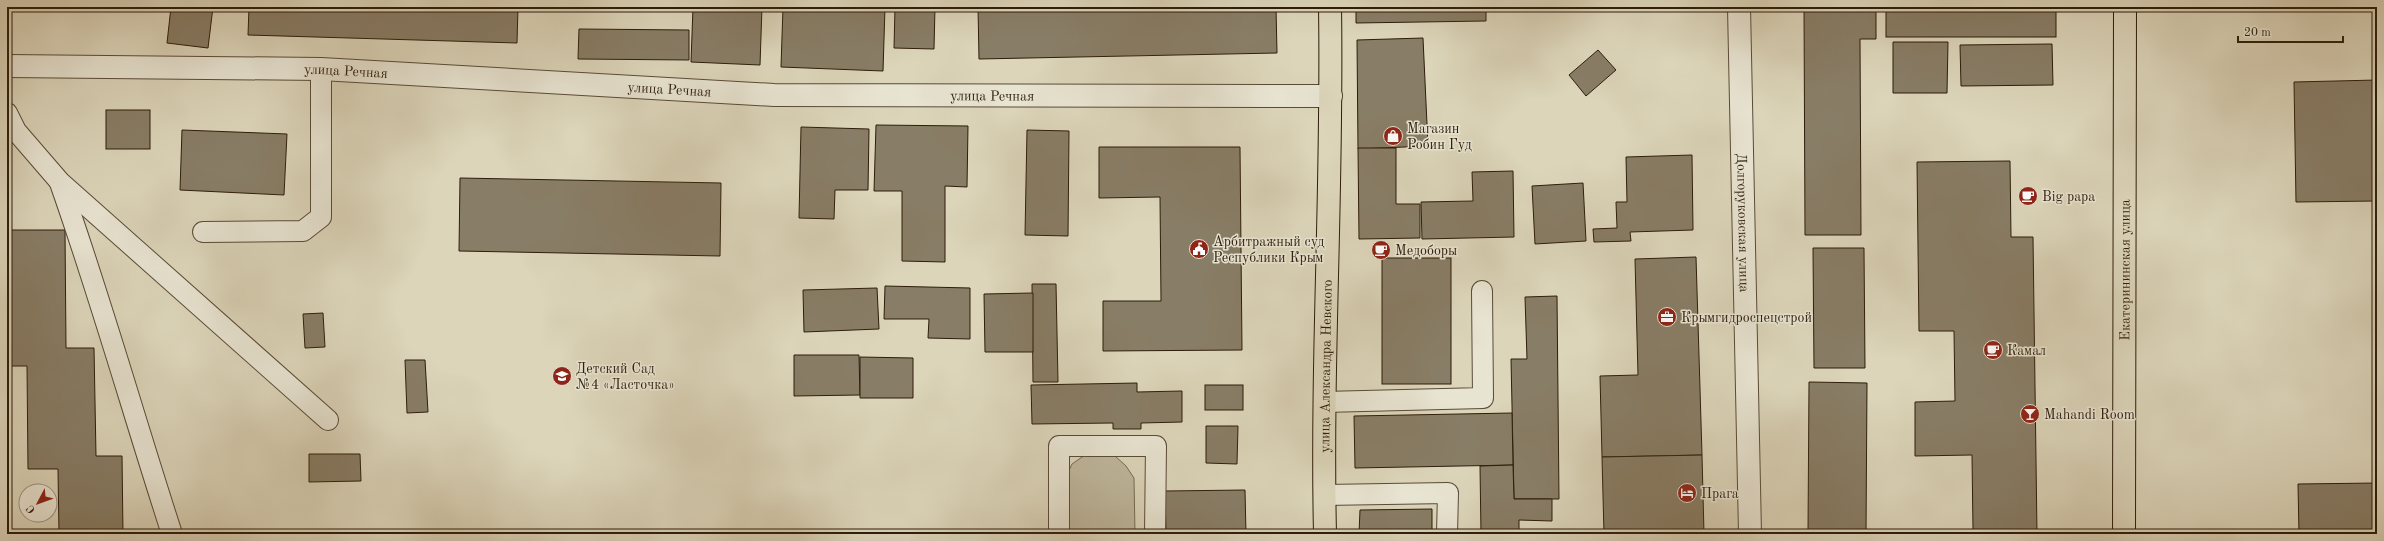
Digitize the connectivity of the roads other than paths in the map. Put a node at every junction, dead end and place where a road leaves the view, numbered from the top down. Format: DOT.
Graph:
graph roads {
  1 [pos="1330,7"];
  2 [pos="1740,7"];
  3 [pos="2125,7"];
  4 [pos="7,66"];
  5 [pos="321,69"];
  6 [pos="1331,96"];
  7 [pos="7,113"];
  8 [pos="60,182"];
  9 [pos="203,232"];
  10 [pos="1482,291"];
  11 [pos="1324,402"];
  12 [pos="328,420"];
  13 [pos="1324,495"];
  14 [pos="172,534"];
  15 [pos="1058,534"];
  16 [pos="1155,534"];
  17 [pos="1325,534"];
  18 [pos="1447,534"];
  19 [pos="1750,534"];
  20 [pos="2124,534"];
  1 -- 6 [label="main road, улица Александра Невского"];
  2 -- 19 [label="street, Долгоруковская улица"];
  3 -- 20 [label="main road, Екатерининская улица"];
  4 -- 5 [label="street, улица Речная"];
  5 -- 6 [label="street, улица Речная"];
  5 -- 9 [label="lane"];
  6 -- 11 [label="main road, улица Александра Невского"];
  7 -- 8 [label="lane"];
  8 -- 12 [label="lane"];
  8 -- 14 [label="lane"];
  10 -- 11 [label="lane"];
  11 -- 13 [label="main road, улица Александра Невского"];
  13 -- 17 [label="main road, улица Александра Невского"];
  13 -- 18 [label="lane"];
  15 -- 16 [label="lane"];
}
